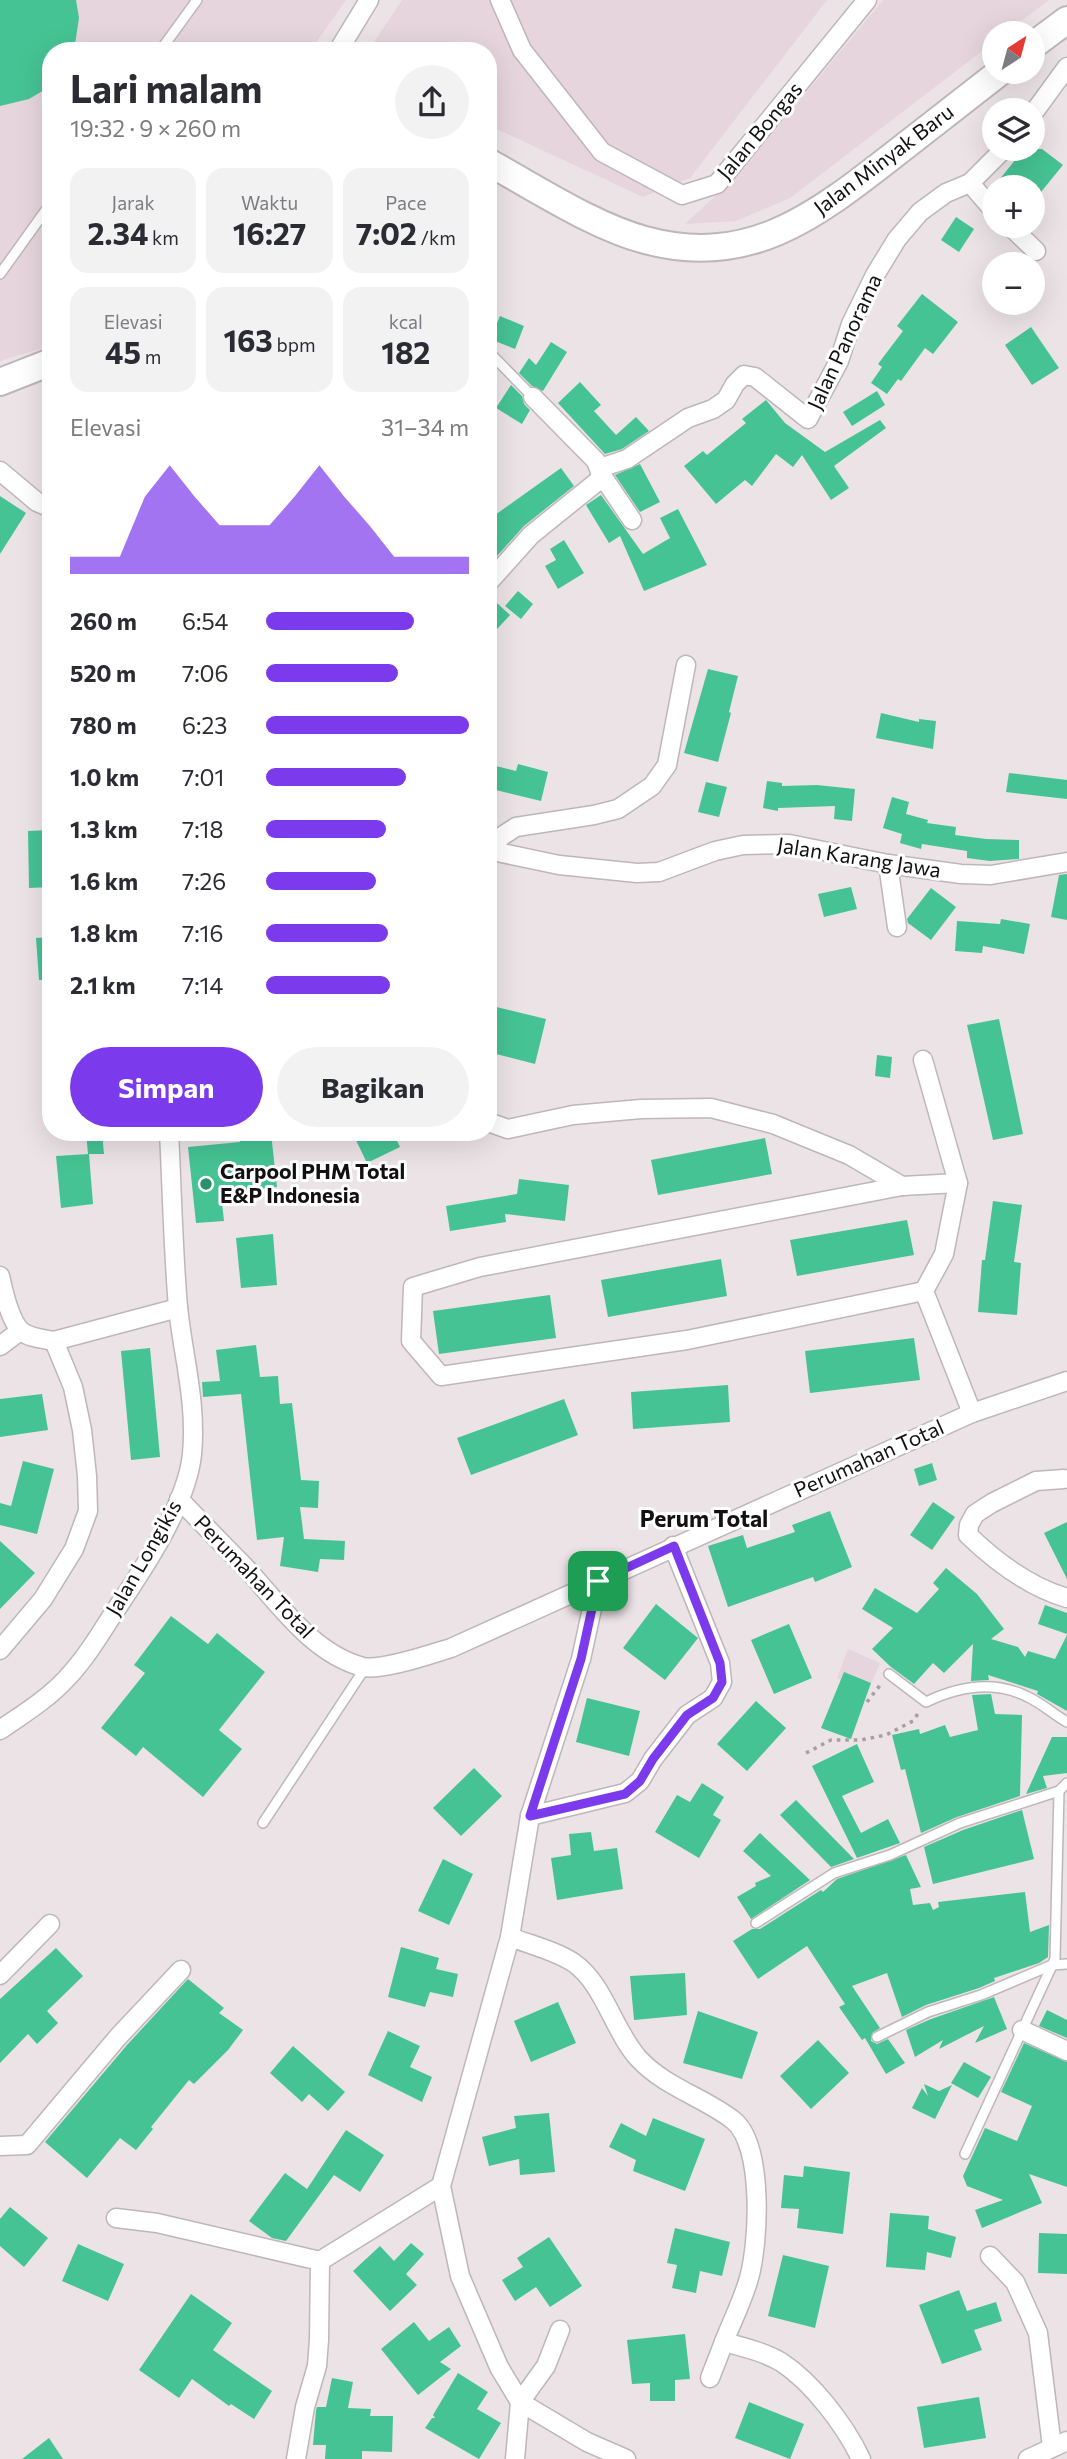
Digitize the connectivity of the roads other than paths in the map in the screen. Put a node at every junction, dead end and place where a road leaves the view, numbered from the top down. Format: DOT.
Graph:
graph roads {
  1 [pos="197,0"];
  2 [pos="369,0"];
  3 [pos="500,0"];
  4 [pos="867,0"];
  5 [pos="1067,20"];
  6 [pos="1045,36"];
  7 [pos="167,42"];
  8 [pos="343,42"];
  9 [pos="1067,67"];
  10 [pos="985,84"];
  11 [pos="1044,98"];
  12 [pos="992,161"];
  13 [pos="497,167"];
  14 [pos="970,183"];
  15 [pos="982,197"];
  16 [pos="42,216"];
  17 [pos="1022,238"];
  18 [pos="1036,251"];
  19 [pos="0,274"];
  20 [pos="497,360"];
  21 [pos="42,366"];
  22 [pos="0,382"];
  23 [pos="533,397"];
  24 [pos="0,471"];
  25 [pos="600,471"];
  26 [pos="42,504"];
  27 [pos="632,520"];
  28 [pos="497,573"];
  29 [pos="686,665"];
  30 [pos="497,841"];
  31 [pos="497,852"];
  32 [pos="1067,862"];
  33 [pos="888,864"];
  34 [pos="897,927"];
  35 [pos="923,1060"];
  36 [pos="497,1125"];
  37 [pos="169,1141"];
  38 [pos="958,1183"];
  39 [pos="902,1186"];
  40 [pos="0,1276"];
  41 [pos="924,1292"];
  42 [pos="178,1308"];
  43 [pos="20,1331"];
  44 [pos="54,1341"];
  45 [pos="0,1346"];
  46 [pos="1067,1381"];
  47 [pos="972,1413"];
  48 [pos="1064,1479"];
  49 [pos="178,1499"];
  50 [pos="674,1546"];
  51 [pos="598,1581"];
  52 [pos="1067,1598"];
  53 [pos="0,1650"];
  54 [pos="365,1668"];
  55 [pos="889,1674"];
  56 [pos="1067,1722"];
  57 [pos="0,1730"];
  58 [pos="1067,1783"];
  59 [pos="1059,1791"];
  60 [pos="530,1816"];
  61 [pos="263,1823"];
  62 [pos="756,1923"];
  63 [pos="50,1924"];
  64 [pos="510,1937"];
  65 [pos="1067,1964"];
  66 [pos="1052,1965"];
  67 [pos="181,1970"];
  68 [pos="0,1975"];
  69 [pos="1022,2030"];
  70 [pos="877,2037"];
  71 [pos="1067,2051"];
  72 [pos="0,2146"];
  73 [pos="965,2154"];
  74 [pos="440,2186"];
  75 [pos="116,2218"];
  76 [pos="990,2256"];
  77 [pos="320,2261"];
  78 [pos="560,2330"];
  79 [pos="724,2342"];
  80 [pos="710,2378"];
  81 [pos="520,2402"];
  82 [pos="1059,2444"];
  83 [pos="296,2459"];
  84 [pos="515,2459"];
  85 [pos="626,2459"];
  86 [pos="860,2459"];
  87 [pos="1028,2459"];
  1 -- 7 [label="lane"];
  2 -- 8 [label="street"];
  3 -- 4 [label="street, Jalan Bongas"];
  5 -- 6 [label="main road"];
  9 -- 11 [label="street"];
  10 -- 13 [label="main road, Jalan Minyak Baru"];
  12 -- 14 [label="street, Jalan Panorama"];
  14 -- 15 [label="street"];
  14 -- 25 [label="street, Jalan Panorama"];
  16 -- 19 [label="lane"];
  17 -- 18 [label="street"];
  20 -- 23 [label="lane"];
  21 -- 22 [label="main road"];
  23 -- 25 [label="street"];
  24 -- 26 [label="street"];
  25 -- 27 [label="street"];
  25 -- 28 [label="street, Jalan Panorama"];
  29 -- 30 [label="street"];
  31 -- 33 [label="street, Jalan Karang Jawa"];
  32 -- 33 [label="street, Jalan Karang Jawa"];
  33 -- 34 [label="street"];
  35 -- 38 [label="street"];
  36 -- 39 [label="street"];
  37 -- 42 [label="street, Jalan Longikis"];
  38 -- 39 [label="street"];
  38 -- 41 [label="street"];
  39 -- 41 [label="street"];
  40 -- 43 [label="street"];
  41 -- 47 [label="street"];
  42 -- 44 [label="street"];
  42 -- 49 [label="street, Jalan Longikis"];
  43 -- 44 [label="street"];
  43 -- 45 [label="street"];
  44 -- 53 [label="street"];
  46 -- 47 [label="street, Perumahan Total"];
  47 -- 50 [label="street, Perumahan Total"];
  48 -- 52 [label="street"];
  49 -- 54 [label="street, Perumahan Total"];
  49 -- 57 [label="street, Jalan Longikis"];
  50 -- 51 [label="street, Perumahan Total"];
  50 -- 60 [label="street"];
  51 -- 54 [label="street, Perumahan Total"];
  51 -- 60 [label="street"];
  54 -- 61 [label="lane"];
  55 -- 56 [label="lane"];
  58 -- 59 [label="lane"];
  59 -- 62 [label="lane"];
  59 -- 66 [label="lane"];
  60 -- 64 [label="street"];
  63 -- 68 [label="street"];
  64 -- 74 [label="street"];
  64 -- 79 [label="street"];
  65 -- 66 [label="lane"];
  66 -- 69 [label="lane"];
  66 -- 70 [label="lane"];
  67 -- 72 [label="street"];
  69 -- 71 [label="street"];
  69 -- 73 [label="lane"];
  74 -- 77 [label="street"];
  74 -- 81 [label="street"];
  75 -- 77 [label="street"];
  76 -- 82 [label="street"];
  77 -- 83 [label="street"];
  78 -- 81 [label="street"];
  79 -- 80 [label="street"];
  79 -- 86 [label="street"];
  81 -- 84 [label="street"];
  81 -- 85 [label="street"];
  82 -- 87 [label="street"];
}
